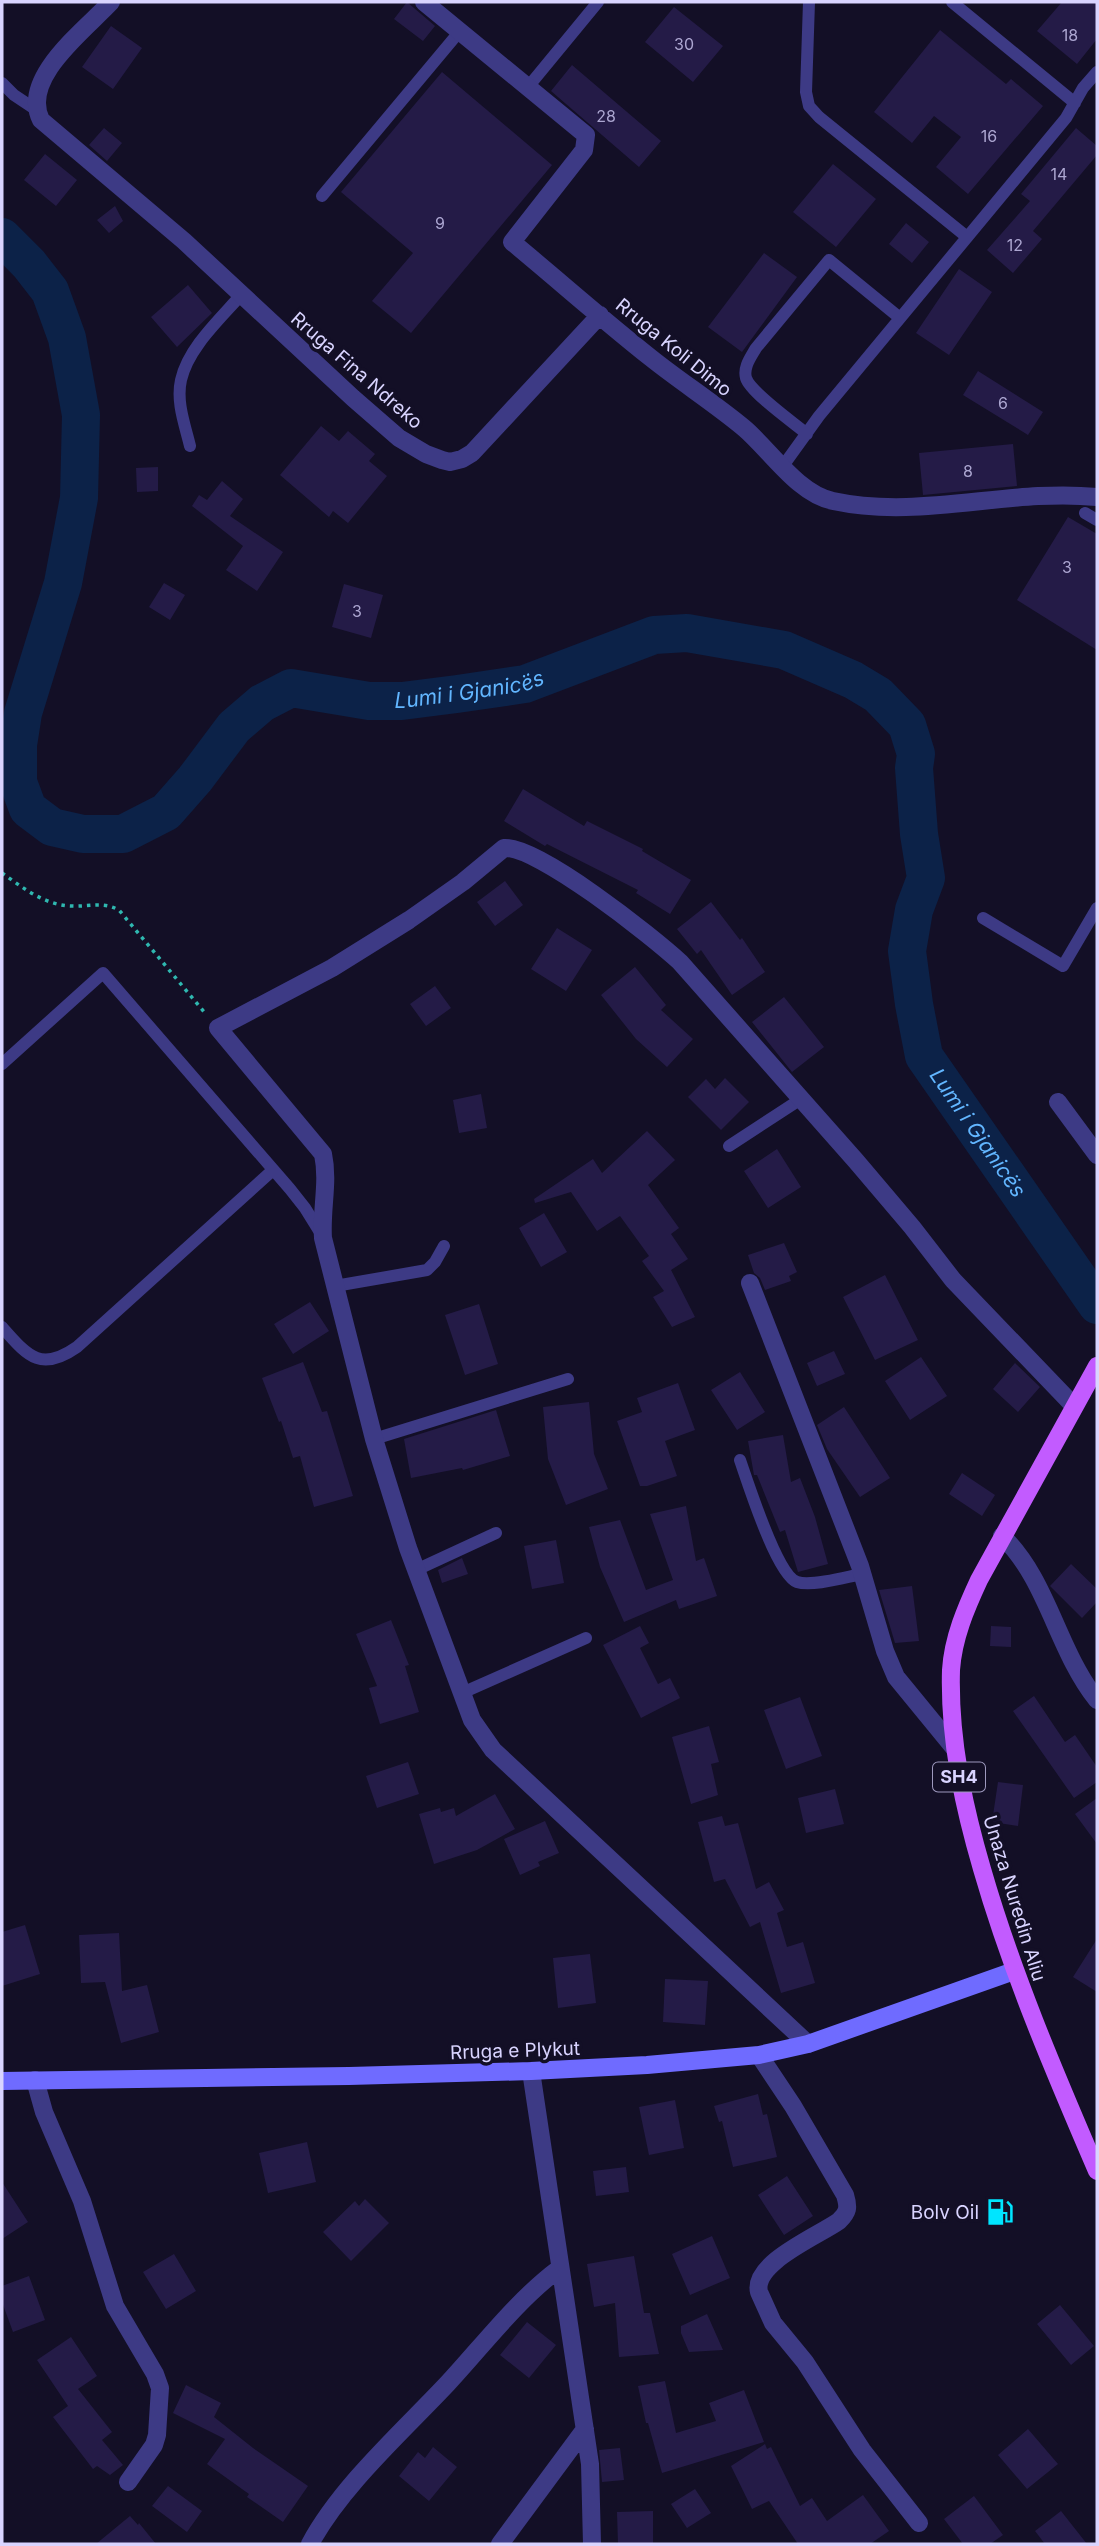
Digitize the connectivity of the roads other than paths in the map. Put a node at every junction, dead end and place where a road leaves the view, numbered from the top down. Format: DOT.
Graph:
graph roads {
  1 [pos="111,2"];
  2 [pos="424,2"];
  3 [pos="598,2"];
  4 [pos="809,2"];
  5 [pos="952,2"];
  6 [pos="460,31"];
  7 [pos="1097,72"];
  8 [pos="2,83"];
  9 [pos="528,87"];
  10 [pos="1075,103"];
  11 [pos="35,109"];
  12 [pos="322,196"];
  13 [pos="967,237"];
  14 [pos="241,295"];
  15 [pos="600,315"];
  16 [pos="900,318"];
  17 [pos="807,433"];
  18 [pos="190,446"];
  19 [pos="783,467"];
  20 [pos="1097,497"];
  21 [pos="1085,513"];
  22 [pos="1097,520"];
  23 [pos="1097,908"];
  24 [pos="983,918"];
  25 [pos="2,1064"];
  26 [pos="801,1100"];
  27 [pos="1058,1102"];
  28 [pos="729,1146"];
  29 [pos="1097,1155"];
  30 [pos="273,1170"];
  31 [pos="323,1238"];
  32 [pos="444,1246"];
  33 [pos="750,1283"];
  34 [pos="335,1286"];
  35 [pos="2,1327"];
  36 [pos="1097,1366"];
  37 [pos="568,1378"];
  38 [pos="1079,1398"];
  39 [pos="374,1439"];
  40 [pos="740,1461"];
  41 [pos="496,1533"];
  42 [pos="1002,1536"];
  43 [pos="416,1570"];
  44 [pos="862,1574"];
  45 [pos="586,1639"];
  46 [pos="462,1693"];
  47 [pos="1097,1700"];
  48 [pos="955,1749"];
  49 [pos="1014,1971"];
  50 [pos="808,2044"];
  51 [pos="759,2055"];
  52 [pos="531,2071"];
  53 [pos="36,2080"];
  54 [pos="2,2081"];
  55 [pos="1097,2171"];
  56 [pos="560,2268"];
  57 [pos="585,2429"];
  58 [pos="128,2482"];
  59 [pos="919,2523"];
  60 [pos="310,2544"];
  61 [pos="500,2544"];
  62 [pos="592,2544"];
  1 -- 11 [label="street"];
  2 -- 6 [label="street, Rruga Koli Dimo"];
  3 -- 9 [label="lane"];
  4 -- 13 [label="lane"];
  5 -- 10 [label="lane"];
  6 -- 9 [label="street, Rruga Koli Dimo"];
  6 -- 12 [label="lane"];
  7 -- 10 [label="lane"];
  8 -- 11 [label="lane"];
  9 -- 15 [label="street, Rruga Koli Dimo"];
  10 -- 13 [label="lane"];
  11 -- 14 [label="street, Rruga Fina Ndreko"];
  13 -- 16 [label="lane"];
  14 -- 15 [label="street, Rruga Fina Ndreko"];
  14 -- 18 [label="lane"];
  15 -- 19 [label="street, Rruga Koli Dimo"];
  16 -- 17 [label="lane"];
  16 -- 17 [label="lane"];
  17 -- 19 [label="lane"];
  19 -- 20 [label="street, Rruga Koli Dimo"];
  21 -- 22 [label="lane"];
  23 -- 24 [label="lane"];
  25 -- 30 [label="lane"];
  26 -- 28 [label="lane"];
  26 -- 31 [label="street"];
  26 -- 38 [label="street"];
  27 -- 29 [label="street"];
  30 -- 31 [label="lane"];
  30 -- 35 [label="lane"];
  31 -- 34 [label="street"];
  32 -- 34 [label="lane"];
  33 -- 44 [label="street"];
  34 -- 39 [label="street"];
  36 -- 38 [label="main road, Unaza Nuredin Aliu / SH4"];
  37 -- 39 [label="lane"];
  38 -- 42 [label="main road, Unaza Nuredin Aliu / SH4"];
  39 -- 43 [label="street"];
  40 -- 44 [label="lane"];
  41 -- 43 [label="lane"];
  42 -- 47 [label="street"];
  42 -- 48 [label="main road, Unaza Nuredin Aliu / SH4"];
  43 -- 46 [label="street"];
  44 -- 48 [label="street"];
  45 -- 46 [label="lane"];
  46 -- 50 [label="street"];
  48 -- 49 [label="main road, Unaza Nuredin Aliu / SH4"];
  49 -- 50 [label="street, Rruga e Plykut"];
  49 -- 55 [label="main road, Unaza Nuredin Aliu / SH4"];
  50 -- 51 [label="street, Rruga e Plykut"];
  51 -- 52 [label="street, Rruga e Plykut"];
  51 -- 59 [label="street"];
  52 -- 53 [label="street, Rruga e Plykut"];
  52 -- 56 [label="street"];
  53 -- 54 [label="street, Rruga e Plykut"];
  53 -- 58 [label="street"];
  56 -- 57 [label="street"];
  56 -- 60 [label="street"];
  57 -- 61 [label="street"];
  57 -- 62 [label="street"];
}
